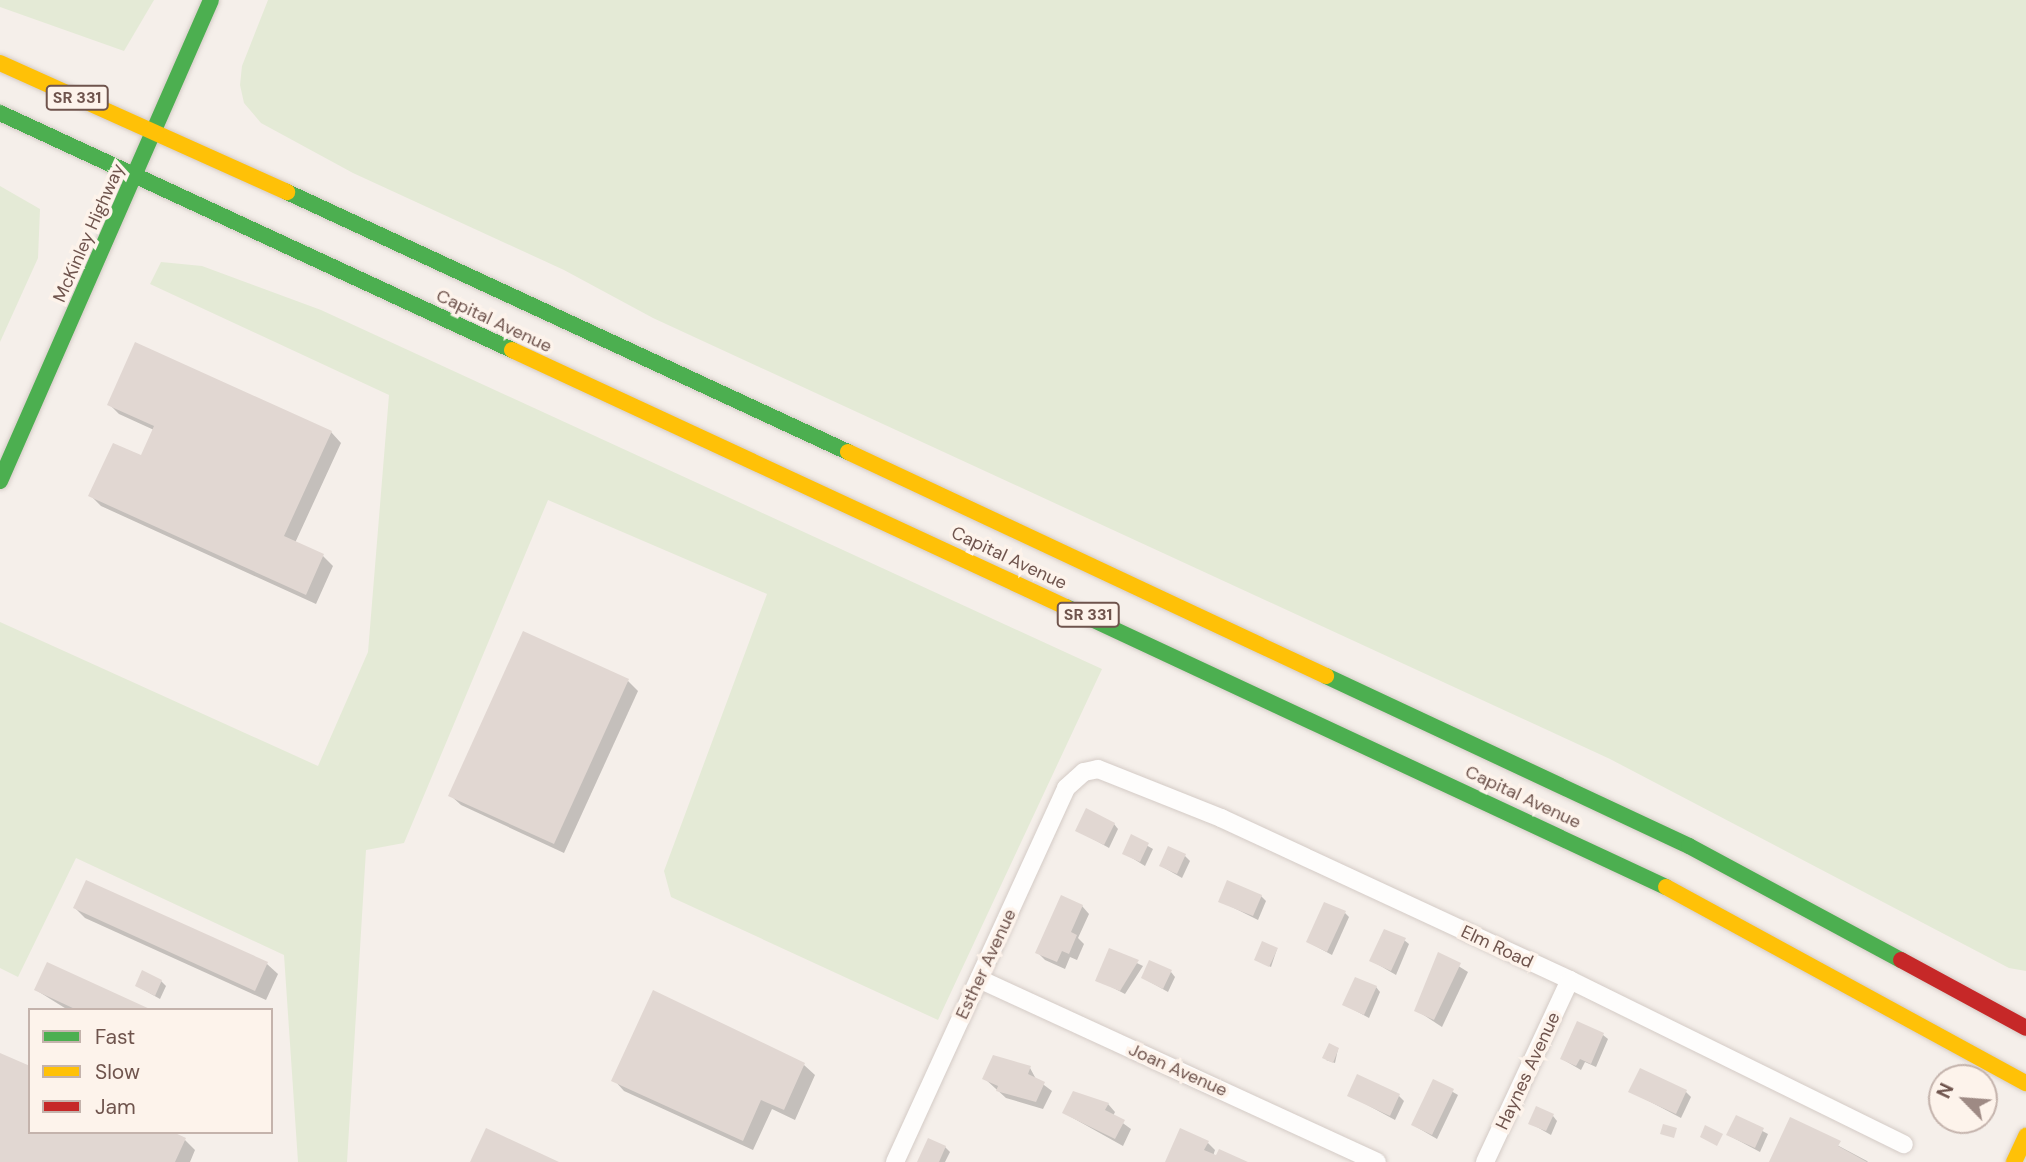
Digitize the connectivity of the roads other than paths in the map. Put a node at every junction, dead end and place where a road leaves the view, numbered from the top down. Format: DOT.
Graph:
graph roads {
  1 [pos="211,0"];
  2 [pos="0,62"];
  3 [pos="0,113"];
  4 [pos="154,134"];
  5 [pos="135,176"];
  6 [pos="0,481"];
  7 [pos="1084,772"];
  8 [pos="979,979"];
  9 [pos="1570,980"];
  10 [pos="2026,1028"];
  11 [pos="2026,1083"];
  12 [pos="2026,1136"];
  13 [pos="1904,1144"];
  14 [pos="895,1162"];
  15 [pos="1377,1162"];
  16 [pos="1485,1162"];
  17 [pos="2014,1162"];
  1 -- 4 [label="main road, McKinley Highway"];
  2 -- 4 [label="main road, Capital Avenue / SR 331"];
  3 -- 5 [label="main road, Capital Avenue / SR 331"];
  4 -- 5 [label="main road, McKinley Highway"];
  4 -- 10 [label="main road, Capital Avenue / SR 331"];
  5 -- 6 [label="main road, McKinley Highway"];
  5 -- 11 [label="main road, Capital Avenue / SR 331"];
  7 -- 8 [label="street, Esther Avenue"];
  7 -- 9 [label="street, Elm Road"];
  8 -- 14 [label="street, Esther Avenue"];
  8 -- 15 [label="street, Joan Avenue"];
  9 -- 13 [label="street, Elm Road"];
  9 -- 16 [label="street, Haynes Avenue"];
  12 -- 17 [label="main road"];
}
